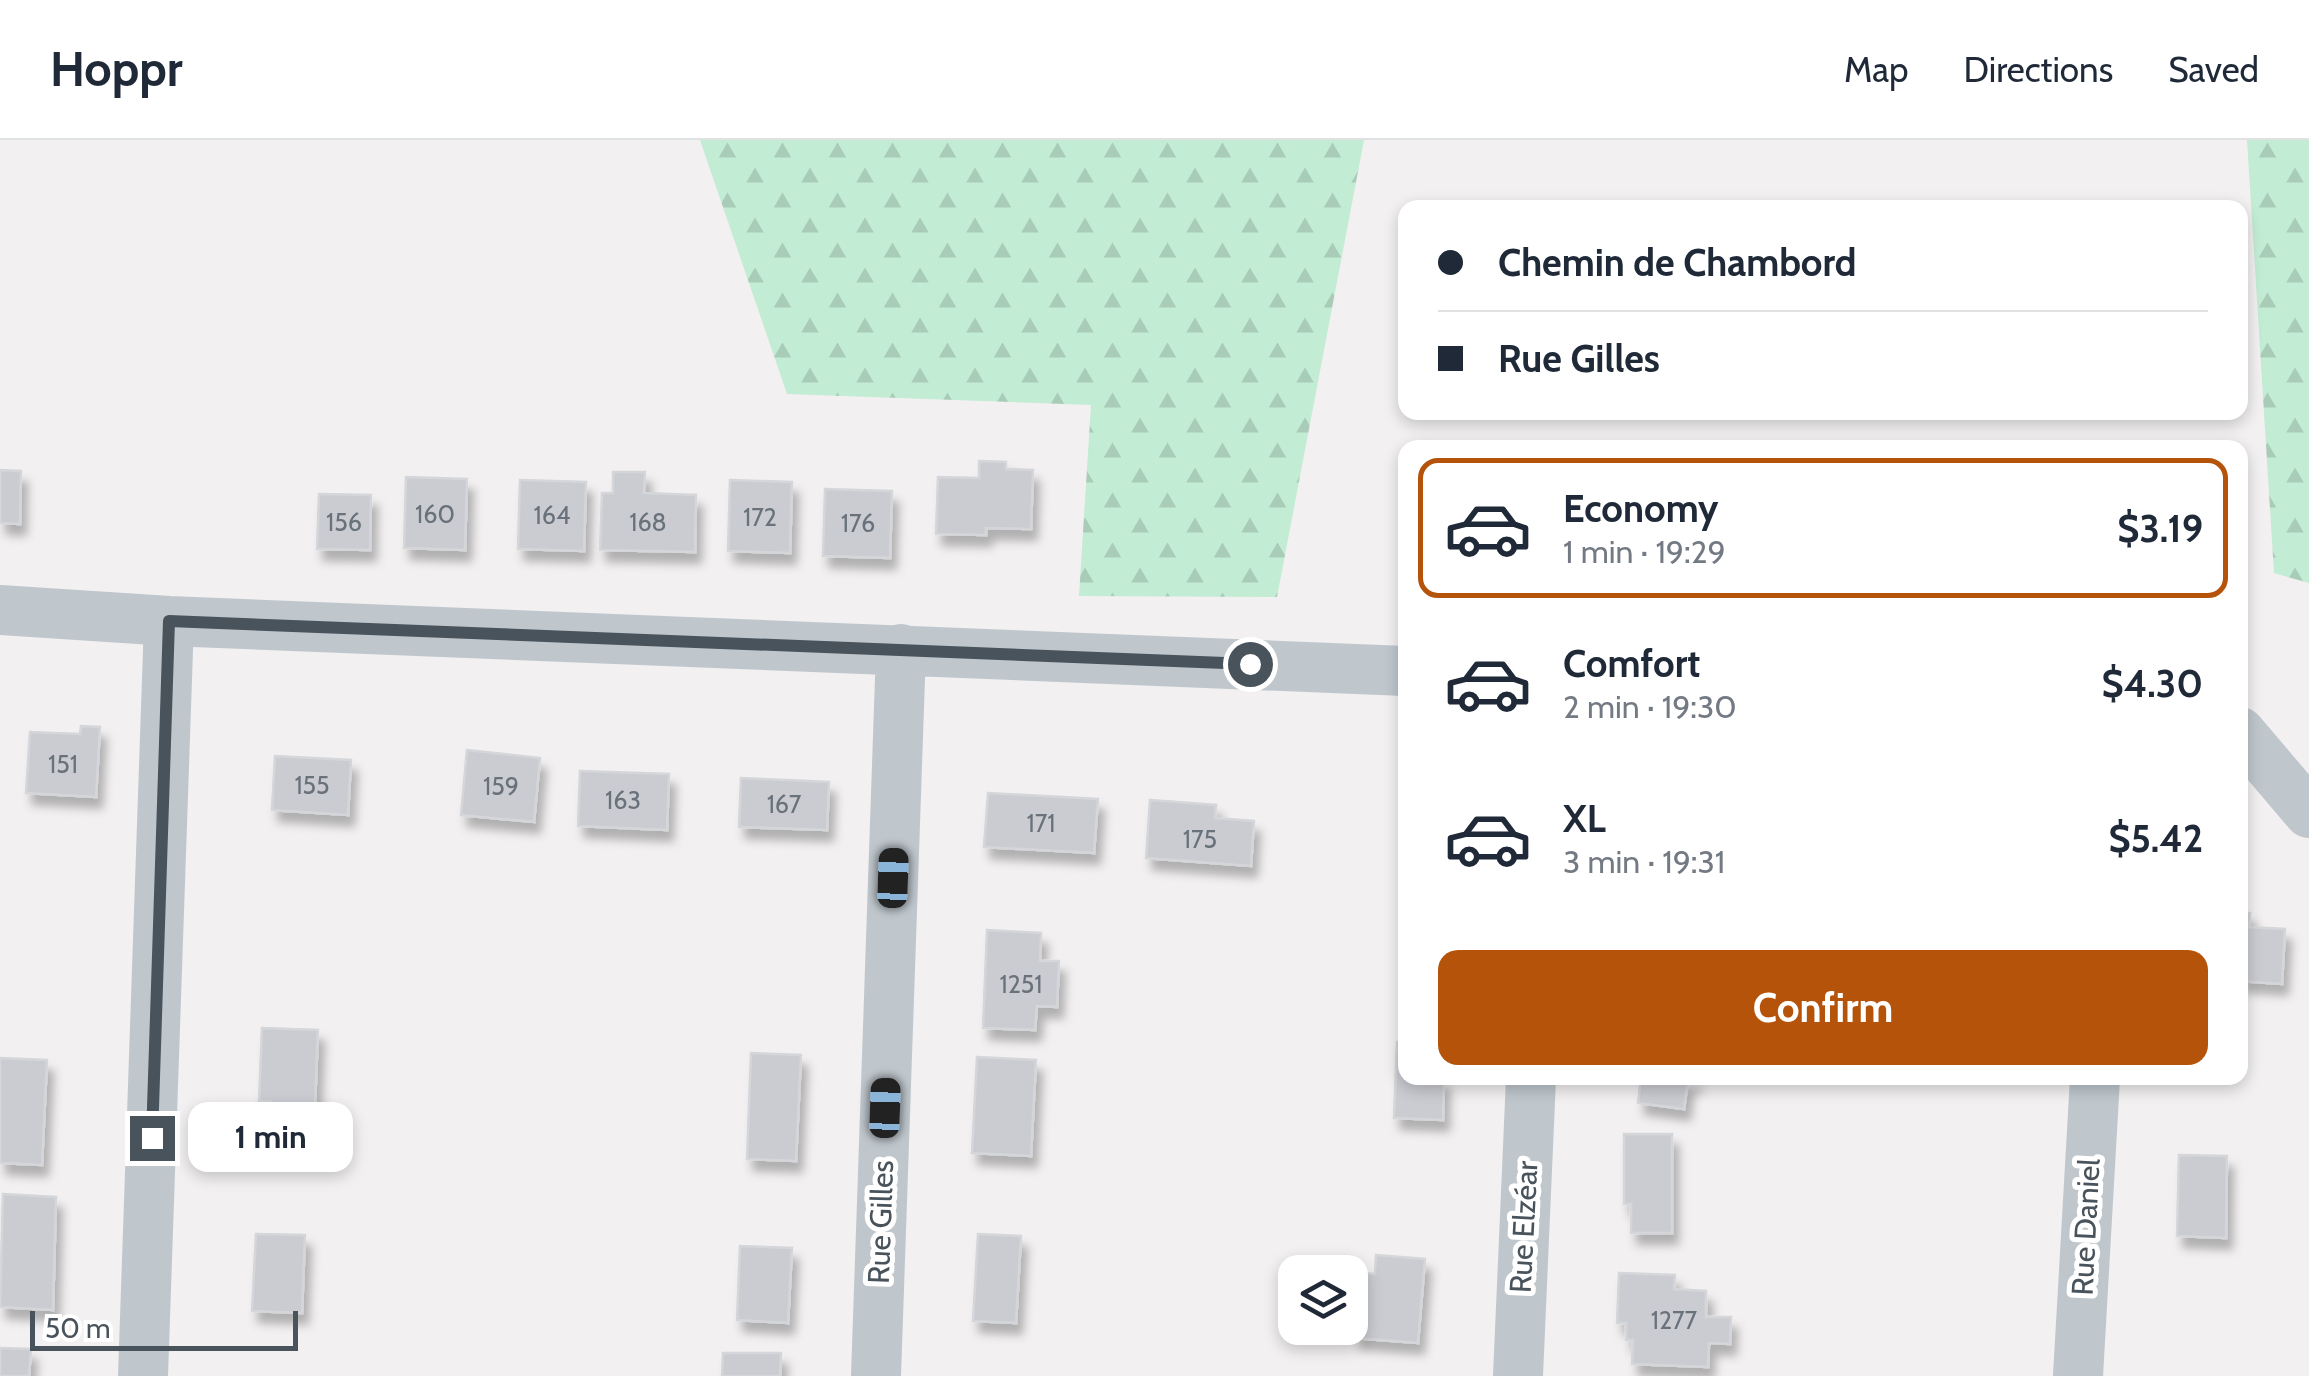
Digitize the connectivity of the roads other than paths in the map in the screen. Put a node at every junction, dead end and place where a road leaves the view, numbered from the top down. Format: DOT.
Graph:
graph roads {
  1 [pos="0,610"];
  2 [pos="169,621"];
  3 [pos="901,649"];
  4 [pos="1398,671"];
  5 [pos="2248,741"];
  6 [pos="2309,813"];
  7 [pos="1531,1085"];
  8 [pos="2095,1085"];
  9 [pos="143,1376"];
  10 [pos="876,1376"];
  11 [pos="1518,1376"];
  12 [pos="2078,1376"];
  1 -- 2 [label="street"];
  2 -- 3 [label="street"];
  2 -- 9 [label="street"];
  3 -- 4 [label="street"];
  3 -- 10 [label="street, Rue Gilles"];
  5 -- 6 [label="street"];
  7 -- 11 [label="street, Rue Elzéar"];
  8 -- 12 [label="street, Rue Daniel"];
}
